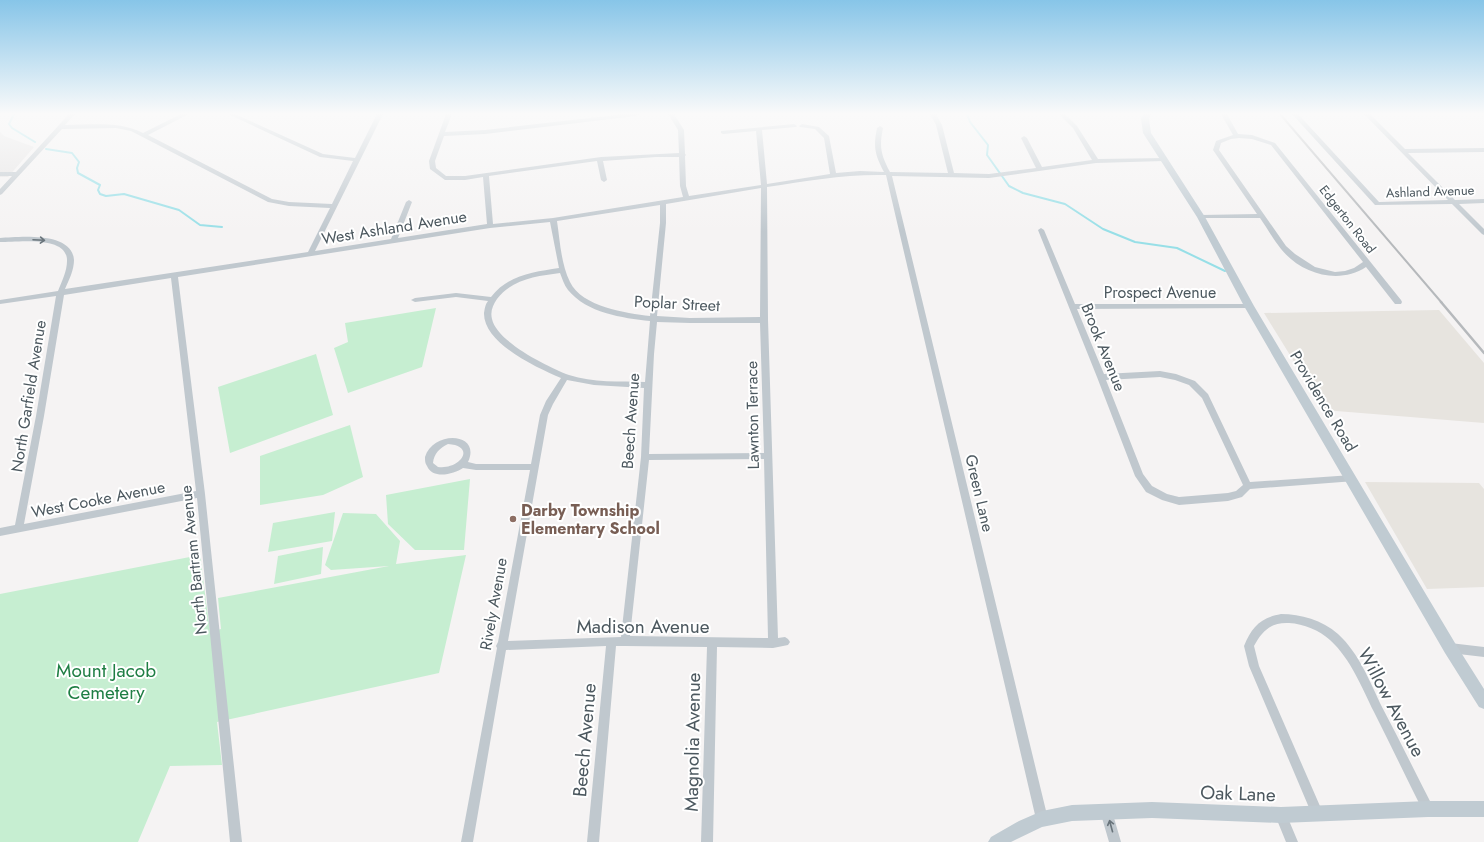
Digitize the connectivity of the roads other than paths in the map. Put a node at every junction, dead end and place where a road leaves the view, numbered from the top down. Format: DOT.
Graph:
graph roads {
  1 [pos="36,153"];
  2 [pos="179,153"];
  3 [pos="314,153"];
  4 [pos="359,153"];
  5 [pos="435,153"];
  6 [pos="761,153"];
  7 [pos="830,153"];
  8 [pos="877,153"];
  9 [pos="946,153"];
  10 [pos="1032,153"];
  11 [pos="1091,153"];
  12 [pos="1160,153"];
  13 [pos="1218,153"];
  14 [pos="1281,153"];
  15 [pos="1331,153"];
  16 [pos="1406,153"];
  17 [pos="683,155"];
  18 [pos="1164,159"];
  19 [pos="356,160"];
  20 [pos="600,160"];
  21 [pos="1096,161"];
  22 [pos="1040,169"];
  23 [pos="0,174"];
  24 [pos="17,174"];
  25 [pos="888,174"];
  26 [pos="486,175"];
  27 [pos="833,175"];
  28 [pos="952,176"];
  29 [pos="604,180"];
  30 [pos="764,186"];
  31 [pos="0,192"];
  32 [pos="686,198"];
  33 [pos="1484,201"];
  34 [pos="409,202"];
  35 [pos="663,202"];
  36 [pos="1454,202"];
  37 [pos="334,206"];
  38 [pos="1262,216"];
  39 [pos="1201,217"];
  40 [pos="553,220"];
  41 [pos="490,226"];
  42 [pos="1041,230"];
  43 [pos="1484,233"];
  44 [pos="0,240"];
  45 [pos="394,241"];
  46 [pos="310,254"];
  47 [pos="1367,263"];
  48 [pos="563,270"];
  49 [pos="174,276"];
  50 [pos="59,292"];
  51 [pos="490,299"];
  52 [pos="416,300"];
  53 [pos="0,302"];
  54 [pos="1398,302"];
  55 [pos="1072,306"];
  56 [pos="1249,306"];
  57 [pos="653,319"];
  58 [pos="764,320"];
  59 [pos="565,377"];
  60 [pos="1101,377"];
  61 [pos="649,385"];
  62 [pos="767,456"];
  63 [pos="645,457"];
  64 [pos="462,464"];
  65 [pos="534,467"];
  66 [pos="1352,479"];
  67 [pos="1248,486"];
  68 [pos="201,494"];
  69 [pos="19,529"];
  70 [pos="0,532"];
  71 [pos="611,642"];
  72 [pos="625,642"];
  73 [pos="712,642"];
  74 [pos="785,642"];
  75 [pos="773,643"];
  76 [pos="501,646"];
  77 [pos="1450,648"];
  78 [pos="1484,652"];
  79 [pos="1484,702"];
  80 [pos="1428,809"];
  81 [pos="1484,809"];
  82 [pos="1106,811"];
  83 [pos="1317,814"];
  84 [pos="1281,815"];
  85 [pos="1042,819"];
  86 [pos="236,842"];
  87 [pos="467,842"];
  88 [pos="593,842"];
  89 [pos="707,842"];
  90 [pos="996,842"];
  91 [pos="1115,842"];
  92 [pos="1292,842"];
  1 -- 24 [label="street"];
  2 -- 37 [label="street"];
  3 -- 19 [label="street"];
  4 -- 19 [label="street"];
  5 -- 26 [label="street"];
  6 -- 30 [label="street, Lawnton Terrace"];
  7 -- 27 [label="street"];
  8 -- 25 [label="street, Green Lane"];
  9 -- 28 [label="street"];
  10 -- 22 [label="street"];
  11 -- 21 [label="street"];
  12 -- 18 [label="street, Providence Road"];
  13 -- 38 [label="street"];
  14 -- 47 [label="street, Edgerton Road"];
  15 -- 36 [label="street, Ashland Avenue"];
  16 -- 36 [label="street"];
  17 -- 20 [label="street"];
  17 -- 32 [label="street"];
  18 -- 21 [label="street"];
  18 -- 39 [label="street, Providence Road"];
  19 -- 37 [label="street"];
  20 -- 26 [label="street"];
  20 -- 29 [label="street"];
  21 -- 22 [label="street"];
  22 -- 28 [label="street"];
  23 -- 24 [label="street"];
  24 -- 31 [label="street"];
  25 -- 27 [label="street"];
  25 -- 28 [label="street"];
  25 -- 85 [label="street, Green Lane"];
  26 -- 41 [label="street"];
  27 -- 30 [label="street, West Ashland Avenue"];
  30 -- 32 [label="street, West Ashland Avenue"];
  30 -- 58 [label="street, Lawnton Terrace"];
  32 -- 35 [label="street, West Ashland Avenue"];
  33 -- 36 [label="street, Ashland Avenue"];
  34 -- 45 [label="street"];
  35 -- 40 [label="street, West Ashland Avenue"];
  35 -- 57 [label="street, Beech Avenue"];
  36 -- 43 [label="street"];
  37 -- 46 [label="street"];
  38 -- 39 [label="street"];
  38 -- 47 [label="street"];
  39 -- 56 [label="street, Providence Road"];
  40 -- 41 [label="street, West Ashland Avenue"];
  40 -- 48 [label="street, Poplar Street"];
  41 -- 45 [label="street, West Ashland Avenue"];
  42 -- 55 [label="street, Brook Avenue"];
  44 -- 50 [label="street, North Garfield Avenue, one-way"];
  45 -- 46 [label="street, West Ashland Avenue"];
  46 -- 49 [label="street, West Ashland Avenue"];
  47 -- 54 [label="street, Edgerton Road"];
  48 -- 51 [label="street"];
  48 -- 57 [label="street, Poplar Street"];
  49 -- 50 [label="street, West Ashland Avenue"];
  49 -- 68 [label="street, North Bartram Avenue"];
  50 -- 53 [label="street, West Ashland Avenue"];
  50 -- 69 [label="street, North Garfield Avenue"];
  51 -- 52 [label="street"];
  51 -- 59 [label="street"];
  55 -- 56 [label="street, Prospect Avenue"];
  55 -- 60 [label="street, Brook Avenue"];
  56 -- 66 [label="street, Providence Road"];
  57 -- 58 [label="street, Poplar Street"];
  57 -- 61 [label="street, Beech Avenue"];
  58 -- 62 [label="street, Lawnton Terrace"];
  59 -- 61 [label="street"];
  59 -- 65 [label="street, Rively Avenue"];
  60 -- 67 [label="street"];
  60 -- 67 [label="street, Brook Avenue"];
  61 -- 63 [label="street, Beech Avenue"];
  62 -- 63 [label="street"];
  62 -- 75 [label="street, Lawnton Terrace"];
  63 -- 72 [label="street, Beech Avenue"];
  64 -- 64 [label="street"];
  64 -- 65 [label="street"];
  65 -- 76 [label="street, Rively Avenue"];
  66 -- 67 [label="street"];
  66 -- 77 [label="street, Providence Road"];
  68 -- 69 [label="street, West Cooke Avenue"];
  68 -- 86 [label="street, North Bartram Avenue"];
  69 -- 70 [label="street, West Cooke Avenue"];
  71 -- 72 [label="street, Madison Avenue"];
  71 -- 76 [label="street, Madison Avenue"];
  71 -- 88 [label="street, Beech Avenue"];
  72 -- 73 [label="street, Madison Avenue"];
  73 -- 75 [label="street, Madison Avenue"];
  73 -- 89 [label="street, Magnolia Avenue"];
  74 -- 75 [label="street, Madison Avenue"];
  76 -- 87 [label="street, Rively Avenue"];
  77 -- 78 [label="street"];
  77 -- 79 [label="street, Providence Road"];
  80 -- 81 [label="street, Oak Lane"];
  80 -- 83 [label="street, Oak Lane"];
  80 -- 83 [label="street, Willow Avenue"];
  82 -- 84 [label="street, Oak Lane"];
  82 -- 85 [label="street, Oak Lane"];
  91 -- 82 [label="street, one-way"];
  83 -- 84 [label="street, Oak Lane"];
  84 -- 92 [label="street"];
  85 -- 90 [label="street, Oak Lane"];
}
